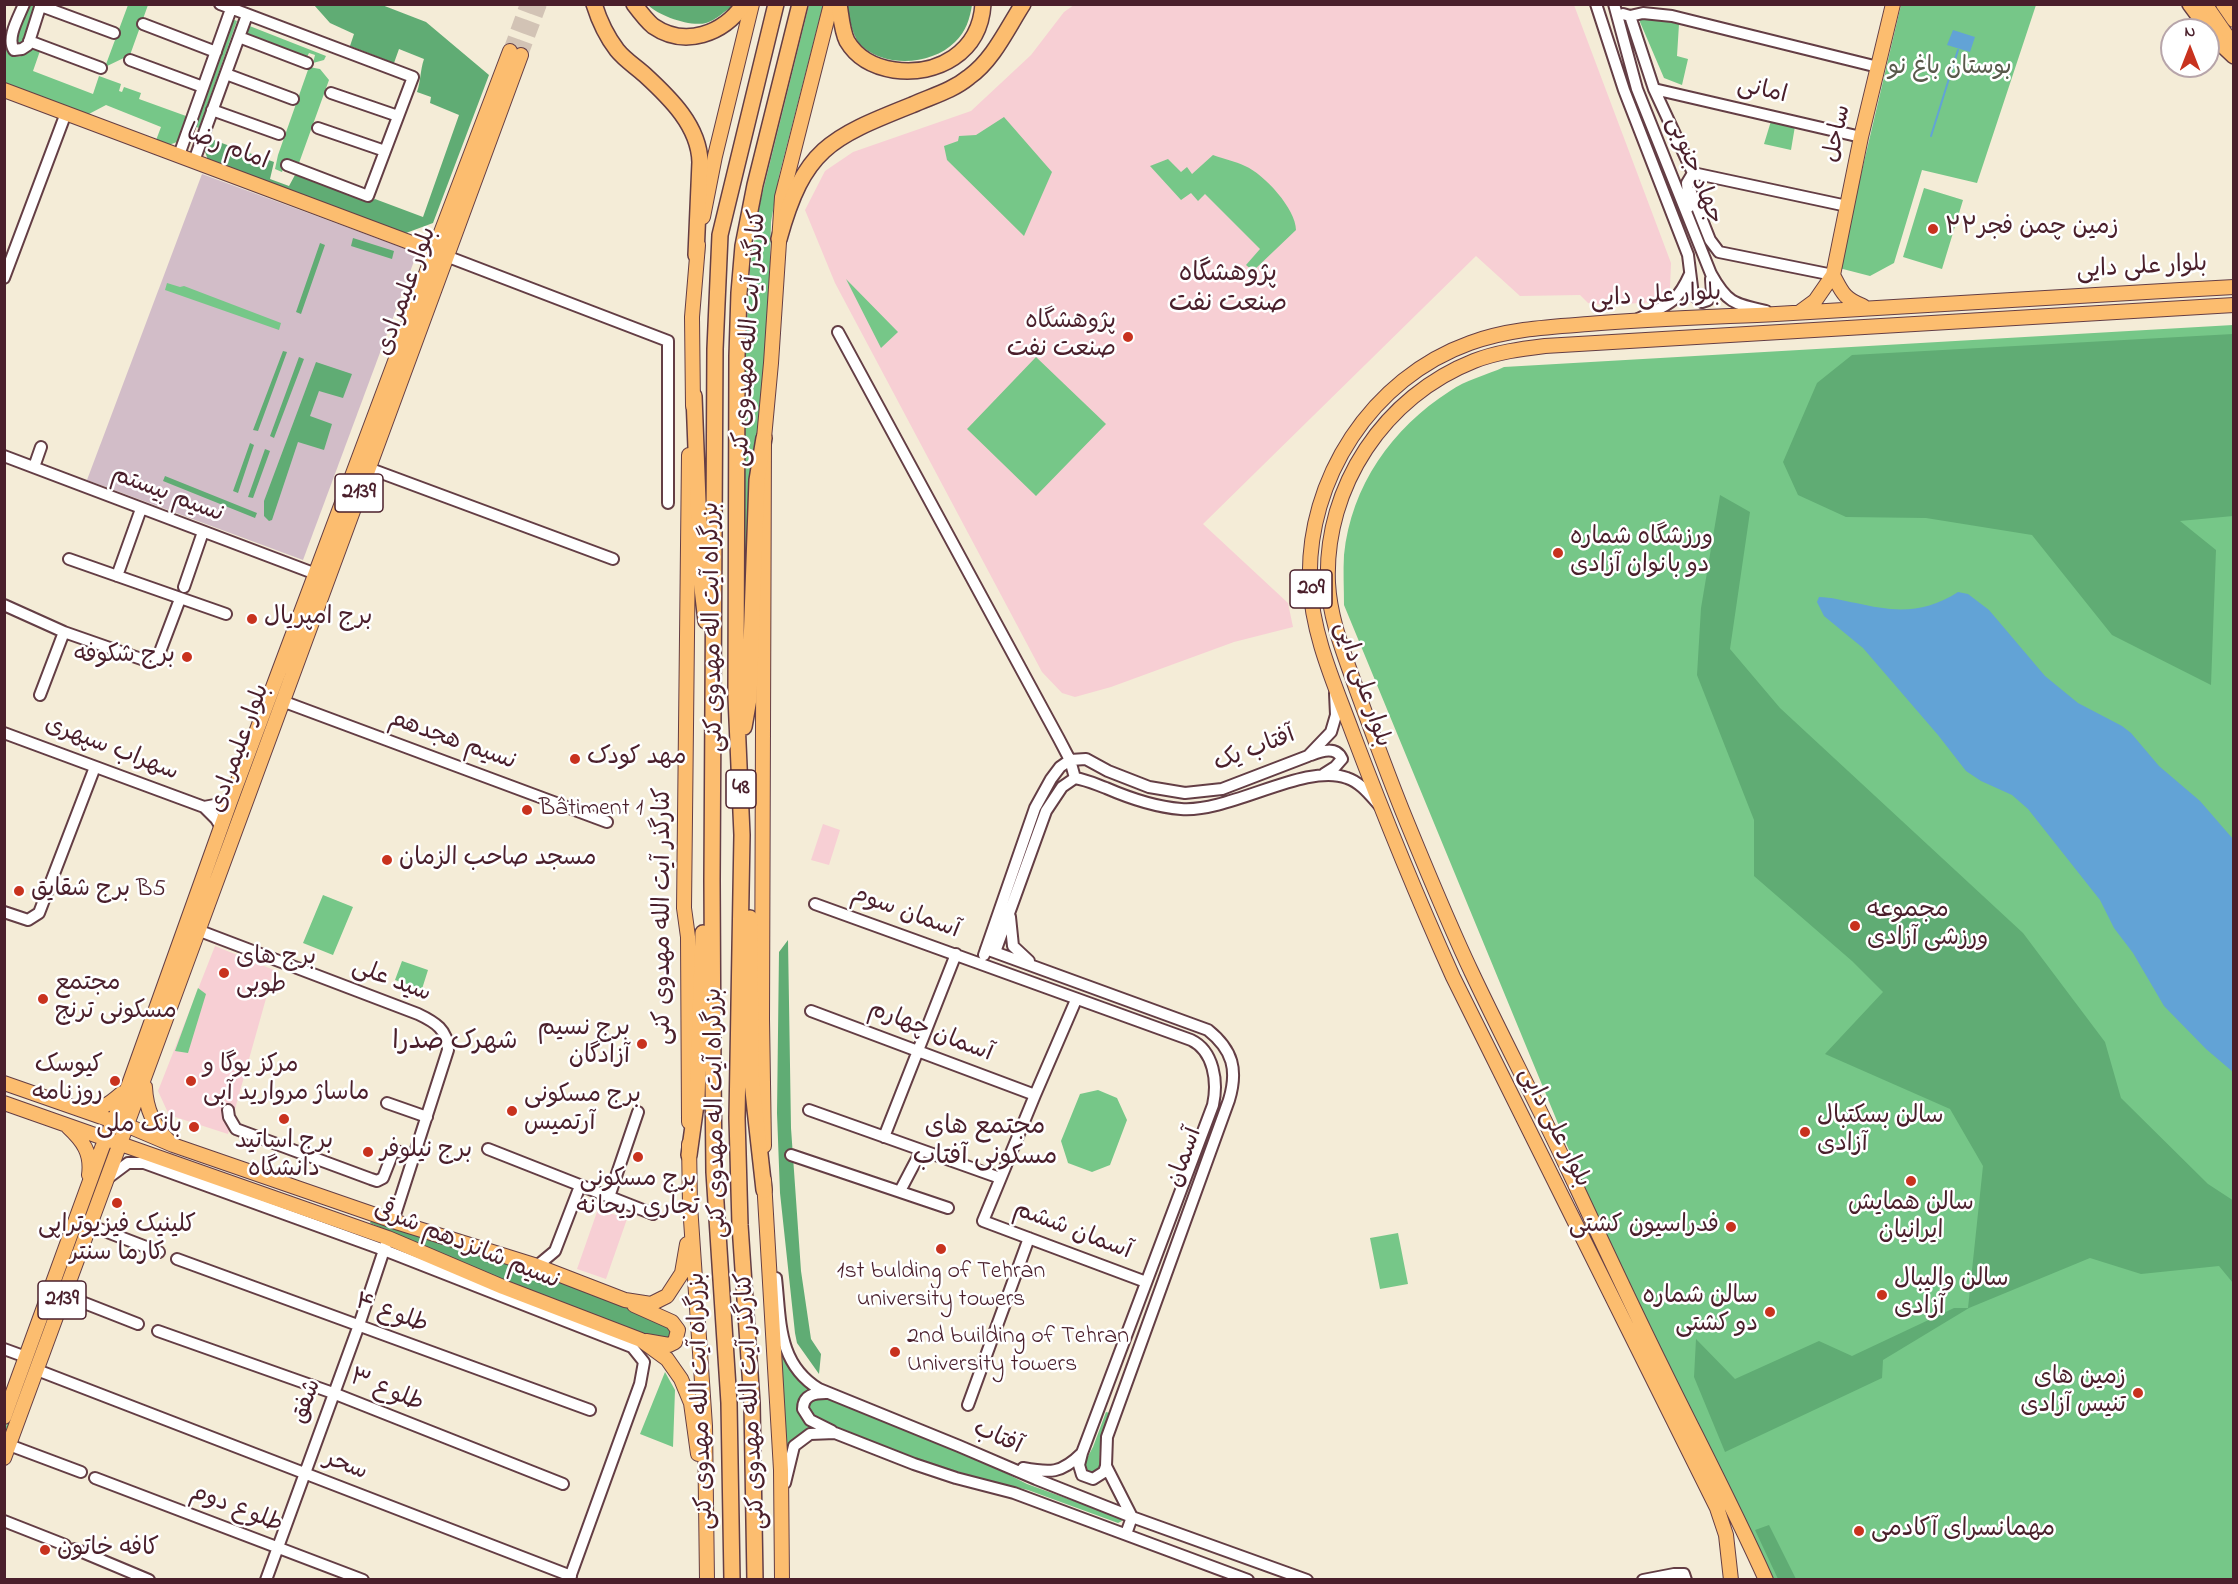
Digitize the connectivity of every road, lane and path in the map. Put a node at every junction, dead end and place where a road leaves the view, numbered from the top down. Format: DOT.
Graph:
graph roads {
  1 [pos="24,4"];
  2 [pos="220,4"];
  3 [pos="594,4"];
  4 [pos="634,4"];
  5 [pos="744,4"];
  6 [pos="752,4"];
  7 [pos="776,4"];
  8 [pos="800,4"];
  9 [pos="831,4"];
  10 [pos="839,4"];
  11 [pos="983,4"];
  12 [pos="1023,4"];
  13 [pos="1596,4"];
  14 [pos="1893,4"];
  15 [pos="2190,4"];
  16 [pos="2205,4"];
  17 [pos="2223,4"];
  18 [pos="41,5"];
  19 [pos="1615,8"];
  20 [pos="231,9"];
  21 [pos="247,15"];
  22 [pos="1630,16"];
  23 [pos="2234,20"];
  24 [pos="143,24"];
  25 [pos="9,33"];
  26 [pos="114,33"];
  27 [pos="239,37"];
  28 [pos="29,41"];
  29 [pos="2234,46"];
  30 [pos="216,52"];
  31 [pos="515,53"];
  32 [pos="2234,56"];
  33 [pos="130,60"];
  34 [pos="308,63"];
  35 [pos="1878,67"];
  36 [pos="101,68"];
  37 [pos="226,74"];
  38 [pos="203,87"];
  39 [pos="1654,89"];
  40 [pos="4,90"];
  41 [pos="331,93"];
  42 [pos="293,99"];
  43 [pos="213,110"];
  44 [pos="66,113"];
  45 [pos="398,116"];
  46 [pos="318,128"];
  47 [pos="279,135"];
  48 [pos="1861,137"];
  49 [pos="385,151"];
  50 [pos="179,155"];
  51 [pos="194,161"];
  52 [pos="287,165"];
  53 [pos="1693,173"];
  54 [pos="1687,183"];
  55 [pos="1847,206"];
  56 [pos="1689,216"];
  57 [pos="779,239"];
  58 [pos="440,253"];
  59 [pos="696,255"];
  60 [pos="1690,273"];
  61 [pos="1711,274"];
  62 [pos="1833,275"];
  63 [pos="4,278"];
  64 [pos="2234,287"];
  65 [pos="2234,305"];
  66 [pos="1868,308"];
  67 [pos="1800,312"];
  68 [pos="1778,314"];
  69 [pos="1635,320"];
  70 [pos="838,332"];
  71 [pos="694,396"];
  72 [pos="764,438"];
  73 [pos="41,447"];
  74 [pos="4,456"];
  75 [pos="34,467"];
  76 [pos="368,468"];
  77 [pos="668,504"];
  78 [pos="141,509"];
  79 [pos="203,532"];
  80 [pos="69,559"];
  81 [pos="612,559"];
  82 [pos="316,574"];
  83 [pos="117,576"];
  84 [pos="184,587"];
  85 [pos="180,599"];
  86 [pos="4,605"];
  87 [pos="226,614"];
  88 [pos="64,632"];
  89 [pos="1335,682"];
  90 [pos="712,683"];
  91 [pos="40,695"];
  92 [pos="282,701"];
  93 [pos="4,733"];
  94 [pos="1308,756"];
  95 [pos="740,757"];
  96 [pos="1070,760"];
  97 [pos="95,767"];
  98 [pos="1320,776"];
  99 [pos="1076,778"];
  100 [pos="230,802"];
  101 [pos="204,807"];
  102 [pos="1382,808"];
  103 [pos="607,822"];
  104 [pos="221,827"];
  105 [pos="742,836"];
  106 [pos="712,880"];
  107 [pos="815,904"];
  108 [pos="4,912"];
  109 [pos="1010,913"];
  110 [pos="200,931"];
  111 [pos="991,951"];
  112 [pos="956,954"];
  113 [pos="981,963"];
  114 [pos="1038,968"];
  115 [pos="1076,1000"];
  116 [pos="811,1011"];
  117 [pos="918,1051"];
  118 [pos="144,1080"];
  119 [pos="4,1083"];
  120 [pos="128,1087"];
  121 [pos="1035,1095"];
  122 [pos="4,1103"];
  123 [pos="387,1103"];
  124 [pos="76,1109"];
  125 [pos="228,1110"];
  126 [pos="808,1110"];
  127 [pos="638,1112"];
  128 [pos="427,1117"];
  129 [pos="112,1121"];
  130 [pos="64,1123"];
  131 [pos="127,1126"];
  132 [pos="884,1137"];
  133 [pos="106,1138"];
  134 [pos="120,1143"];
  135 [pos="173,1144"];
  136 [pos="488,1149"];
  137 [pos="193,1151"];
  138 [pos="921,1151"];
  139 [pos="689,1155"];
  140 [pos="790,1155"];
  141 [pos="414,1157"];
  142 [pos="187,1167"];
  143 [pos="1000,1178"];
  144 [pos="106,1180"];
  145 [pos="580,1186"];
  146 [pos="764,1190"];
  147 [pos="87,1191"];
  148 [pos="900,1191"];
  149 [pos="609,1197"];
  150 [pos="690,1205"];
  151 [pos="948,1208"];
  152 [pos="653,1214"];
  153 [pos="393,1221"];
  154 [pos="89,1225"];
  155 [pos="1029,1238"];
  156 [pos="386,1244"];
  157 [pos="768,1246"];
  158 [pos="555,1251"];
  159 [pos="159,1252"];
  160 [pos="177,1258"];
  161 [pos="537,1266"];
  162 [pos="564,1276"];
  163 [pos="1146,1282"];
  164 [pos="64,1295"];
  165 [pos="625,1300"];
  166 [pos="138,1324"];
  167 [pos="359,1325"];
  168 [pos="158,1331"];
  169 [pos="641,1340"];
  170 [pos="4,1349"];
  171 [pos="26,1357"];
  172 [pos="37,1371"];
  173 [pos="333,1393"];
  174 [pos="826,1393"];
  175 [pos="968,1405"];
  176 [pos="590,1410"];
  177 [pos="4,1417"];
  178 [pos="835,1433"];
  179 [pos="7,1451"];
  180 [pos="1082,1453"];
  181 [pos="1004,1465"];
  182 [pos="1106,1466"];
  183 [pos="81,1472"];
  184 [pos="305,1474"];
  185 [pos="95,1478"];
  186 [pos="706,1482"];
  187 [pos="563,1484"];
  188 [pos="782,1499"];
  189 [pos="1132,1517"];
  190 [pos="4,1521"];
  191 [pos="1126,1534"];
  192 [pos="279,1549"];
  193 [pos="570,1578"];
  194 [pos="150,1580"];
  195 [pos="266,1580"];
  196 [pos="363,1580"];
  197 [pos="707,1580"];
  198 [pos="732,1580"];
  199 [pos="755,1580"];
  200 [pos="782,1580"];
  201 [pos="1248,1580"];
  202 [pos="1307,1580"];
  203 [pos="1643,1580"];
  204 [pos="1686,1580"];
  205 [pos="1731,1580"];
  206 [pos="1766,1580"];
  1 -- 25 [label="street"];
  2 -- 20 [label="street"];
  3 -- 59 [label="highway"];
  4 -- 5 [label="highway"];
  6 -- 59 [label="main road, کنارگذر آیت الله مهدوی کنی"];
  7 -- 90 [label="highway, بزرگراه آیت الله مهدوی کنی / 48"];
  8 -- 95 [label="highway, بزرگراه آیت اله مهدوی کنی / 48"];
  9 -- 57 [label="main road, کنارگذر آیت الله مهدوی کنی"];
  10 -- 11 [label="highway"];
  12 -- 57 [label="highway"];
  13 -- 60 [label="street, جهاد جنوبی"];
  14 -- 35 [label="main road, ساحل"];
  15 -- 32 [label="highway"];
  16 -- 29 [label="main road"];
  17 -- 23 [label="main road"];
  18 -- 26 [label="street"];
  18 -- 28 [label="street"];
  19 -- 22 [label="street"];
  19 -- 56 [label="street, جهاد جنوبی"];
  20 -- 21 [label="street"];
  20 -- 30 [label="street"];
  21 -- 27 [label="street"];
  21 -- 45 [label="street"];
  22 -- 35 [label="street"];
  22 -- 39 [label="street"];
  24 -- 30 [label="street"];
  25 -- 28 [label="street"];
  27 -- 34 [label="street"];
  27 -- 37 [label="street"];
  28 -- 36 [label="street"];
  30 -- 38 [label="street"];
  31 -- 58 [label="main road, بلوار علیمرادی / 2139"];
  33 -- 38 [label="street"];
  35 -- 48 [label="main road, ساحل"];
  37 -- 42 [label="street"];
  37 -- 43 [label="street"];
  38 -- 50 [label="street"];
  39 -- 48 [label="street, امانی"];
  39 -- 53 [label="street"];
  40 -- 44 [label="main road, امام رضا"];
  41 -- 45 [label="street"];
  43 -- 47 [label="street"];
  43 -- 51 [label="street"];
  44 -- 50 [label="main road, امام رضا"];
  44 -- 63 [label="street"];
  45 -- 49 [label="street"];
  46 -- 49 [label="street"];
  48 -- 55 [label="main road, ساحل"];
  49 -- 52 [label="street"];
  50 -- 51 [label="main road, امام رضا"];
  51 -- 58 [label="main road, امام رضا"];
  53 -- 54 [label="street"];
  53 -- 55 [label="street"];
  54 -- 56 [label="street"];
  54 -- 62 [label="street"];
  55 -- 62 [label="main road, ساحل"];
  56 -- 61 [label="street, جهاد جنوبی"];
  57 -- 72 [label="main road, کنارگذر آیت الله مهدوی کنی"];
  58 -- 76 [label="main road, بلوار علیمرادی / 2139"];
  58 -- 77 [label="street"];
  58 -- 82 [label="main road, بلوار علیمرادی / 2139"];
  59 -- 71 [label="main road, کنارگذر آیت الله مهدوی کنی"];
  60 -- 61 [label="street, جهاد جنوبی"];
  60 -- 69 [label="street"];
  61 -- 68 [label="street, جهاد جنوبی"];
  62 -- 66 [label="main road"];
  62 -- 67 [label="main road"];
  64 -- 66 [label="main road, بلوار علی دایی / 209"];
  65 -- 206 [label="main road, بلوار علی دایی / 209"];
  66 -- 67 [label="main road, بلوار علی دایی / 209"];
  67 -- 68 [label="main road, بلوار علی دایی / 209"];
  68 -- 69 [label="main road, بلوار علی دایی / 209"];
  69 -- 89 [label="main road, بلوار علی دایی / 209"];
  70 -- 96 [label="street"];
  71 -- 90 [label="highway"];
  71 -- 139 [label="main road, کنارگذر آیت الله مهدوی کنی"];
  72 -- 95 [label="highway"];
  72 -- 146 [label="main road, کنارگذر آیت الله مهدوی کنی"];
  73 -- 75 [label="street"];
  74 -- 75 [label="street, نسیم بیستم"];
  75 -- 78 [label="street, نسیم بیستم"];
  76 -- 81 [label="street"];
  76 -- 92 [label="main road, بلوار علیمرادی / 2139"];
  78 -- 79 [label="street, نسیم بیستم"];
  78 -- 83 [label="street"];
  79 -- 82 [label="street, نسیم بیستم"];
  79 -- 84 [label="street"];
  80 -- 83 [label="street"];
  82 -- 100 [label="main road, بلوار علیمرادی / 2139"];
  83 -- 85 [label="street"];
  85 -- 87 [label="street"];
  85 -- 88 [label="street"];
  86 -- 88 [label="street"];
  88 -- 91 [label="street"];
  89 -- 94 [label="street, آفتاب یک"];
  89 -- 102 [label="main road, بلوار علی دایی / 209"];
  90 -- 106 [label="highway, بزرگراه آیت الله مهدوی کنی / 48"];
  92 -- 103 [label="street, نسیم هجدهم"];
  92 -- 110 [label="main road, بلوار علیمرادی / 2139"];
  93 -- 97 [label="street, سهراب سپهری"];
  94 -- 96 [label="street, آفتاب یک"];
  94 -- 98 [label="street"];
  95 -- 105 [label="highway, بزرگراه آیت اله مهدوی کنی / 48"];
  96 -- 99 [label="street"];
  96 -- 111 [label="street"];
  97 -- 101 [label="street, سهراب سپهری"];
  97 -- 108 [label="street"];
  98 -- 99 [label="street, آفتاب یک"];
  98 -- 102 [label="street, آفتاب یک"];
  99 -- 109 [label="street"];
  100 -- 101 [label="street"];
  100 -- 104 [label="main road, بلوار علیمرادی / 2139"];
  101 -- 104 [label="street, سهراب سپهری"];
  102 -- 205 [label="main road, بلوار علی دایی / 209"];
  104 -- 120 [label="main road, بلوار علیمرادی / 2139"];
  105 -- 146 [label="highway"];
  105 -- 199 [label="highway, بزرگراه آیت اله مهدوی کنی / 48"];
  106 -- 139 [label="highway"];
  106 -- 198 [label="highway, بزرگراه آیت الله مهدوی کنی / 48"];
  107 -- 112 [label="street, آسمان سوم"];
  109 -- 111 [label="street"];
  109 -- 114 [label="street"];
  110 -- 118 [label="main road, بلوار علیمرادی / 2139"];
  110 -- 128 [label="street, سید علی"];
  111 -- 113 [label="street"];
  111 -- 114 [label="street, آسمان"];
  112 -- 113 [label="street, آسمان سوم"];
  112 -- 117 [label="street"];
  113 -- 115 [label="street, آسمان"];
  114 -- 182 [label="street, آسمان"];
  115 -- 121 [label="street"];
  115 -- 163 [label="street, آسمان"];
  116 -- 117 [label="street, آسمان چهارم"];
  117 -- 121 [label="street, آسمان چهارم"];
  117 -- 132 [label="street"];
  118 -- 131 [label="main road, بلوار علیمرادی / 2139"];
  118 -- 135 [label="main road"];
  119 -- 124 [label="main road, نسیم شانزدهم شرقی"];
  120 -- 124 [label="main road"];
  120 -- 129 [label="main road, بلوار علیمرادی / 2139"];
  121 -- 143 [label="street"];
  122 -- 130 [label="main road, نسیم شانزدهم شرقی"];
  123 -- 128 [label="street"];
  124 -- 129 [label="main road, نسیم شانزدهم شرقی"];
  125 -- 141 [label="street"];
  126 -- 132 [label="street"];
  127 -- 149 [label="street"];
  128 -- 141 [label="street, سید علی"];
  129 -- 131 [label="main road, نسیم شانزدهم شرقی"];
  129 -- 133 [label="main road, بلوار علیمرادی"];
  130 -- 133 [label="main road, نسیم شانزدهم شرقی"];
  130 -- 147 [label="main road"];
  131 -- 134 [label="main road, بلوار علیمرادی"];
  131 -- 135 [label="main road, نسیم شانزدهم شرقی"];
  132 -- 138 [label="street"];
  133 -- 134 [label="main road, نسیم شانزدهم شرقی"];
  133 -- 147 [label="main road, بلوار علیمرادی / 2139"];
  134 -- 142 [label="main road, نسیم شانزدهم شرقی"];
  134 -- 144 [label="main road, بلوار علیمرادی / 2139"];
  135 -- 137 [label="main road, نسیم شانزدهم شرقی"];
  136 -- 145 [label="street"];
  137 -- 142 [label="main road"];
  137 -- 153 [label="main road, نسیم شانزدهم شرقی"];
  138 -- 143 [label="street"];
  138 -- 148 [label="street"];
  139 -- 150 [label="main road, کنارگذر آیت الله مهدوی کنی"];
  140 -- 148 [label="street"];
  141 -- 153 [label="street, سید علی"];
  142 -- 156 [label="main road, نسیم شانزدهم شرقی"];
  143 -- 155 [label="street, آسمان ششم"];
  144 -- 154 [label="main road, بلوار علیمرادی / 2139"];
  144 -- 156 [label="street"];
  145 -- 149 [label="street"];
  145 -- 158 [label="street"];
  146 -- 157 [label="main road, کنارگذر آیت الله مهدوی کنی"];
  147 -- 171 [label="main road, بلوار علیمرادی / 2139"];
  148 -- 151 [label="street"];
  149 -- 152 [label="street"];
  150 -- 165 [label="main road, نسیم شانزدهم شرقی"];
  150 -- 186 [label="main road, کنارگذر آیت الله مهدوی کنی"];
  153 -- 161 [label="main road, نسیم شانزدهم شرقی"];
  154 -- 159 [label="street"];
  154 -- 164 [label="main road, بلوار علیمرادی / 2139"];
  155 -- 163 [label="street, آسمان ششم"];
  155 -- 175 [label="street"];
  156 -- 167 [label="street, شفق"];
  156 -- 169 [label="main road, نسیم شانزدهم شرقی"];
  156 -- 193 [label="street"];
  157 -- 174 [label="street, آفتاب"];
  157 -- 188 [label="main road, کنارگذر آیت الله مهدوی کنی"];
  158 -- 161 [label="street"];
  158 -- 162 [label="street"];
  160 -- 167 [label="street, طلوع ۴"];
  161 -- 162 [label="main road, نسیم شانزدهم شرقی"];
  162 -- 165 [label="main road, نسیم شانزدهم شرقی"];
  163 -- 180 [label="street, آسمان"];
  164 -- 166 [label="street"];
  164 -- 172 [label="main road, بلوار علیمرادی / 2139"];
  165 -- 169 [label="main road"];
  167 -- 173 [label="street, شفق"];
  167 -- 176 [label="street, طلوع ۴"];
  168 -- 173 [label="street, طلوع ۳"];
  169 -- 186 [label="main road, نسیم شانزدهم شرقی"];
  170 -- 171 [label="street"];
  171 -- 177 [label="main road, بلوار علیمرادی / 2139"];
  172 -- 179 [label="main road, بلوار علیمرادی / 2139"];
  172 -- 184 [label="street, سحر"];
  173 -- 184 [label="street, شفق"];
  173 -- 187 [label="street, طلوع ۳"];
  174 -- 178 [label="street"];
  174 -- 181 [label="street, آفتاب"];
  178 -- 188 [label="street, آفتاب"];
  178 -- 191 [label="street, آفتاب"];
  179 -- 183 [label="street"];
  180 -- 181 [label="street"];
  180 -- 182 [label="street"];
  181 -- 189 [label="street, آفتاب"];
  182 -- 189 [label="street"];
  184 -- 192 [label="street, شفق"];
  184 -- 193 [label="street, سحر"];
  185 -- 192 [label="street, طلوع دوم"];
  186 -- 197 [label="main road, کنارگذر آیت الله مهدوی کنی"];
  188 -- 200 [label="main road, کنارگذر آیت الله مهدوی کنی"];
  189 -- 191 [label="street"];
  189 -- 202 [label="street, آفتاب"];
  190 -- 194 [label="street"];
  191 -- 201 [label="street, آفتاب"];
  192 -- 195 [label="street, شفق"];
  192 -- 196 [label="street, طلوع دوم"];
  203 -- 204 [label="street"];
}
